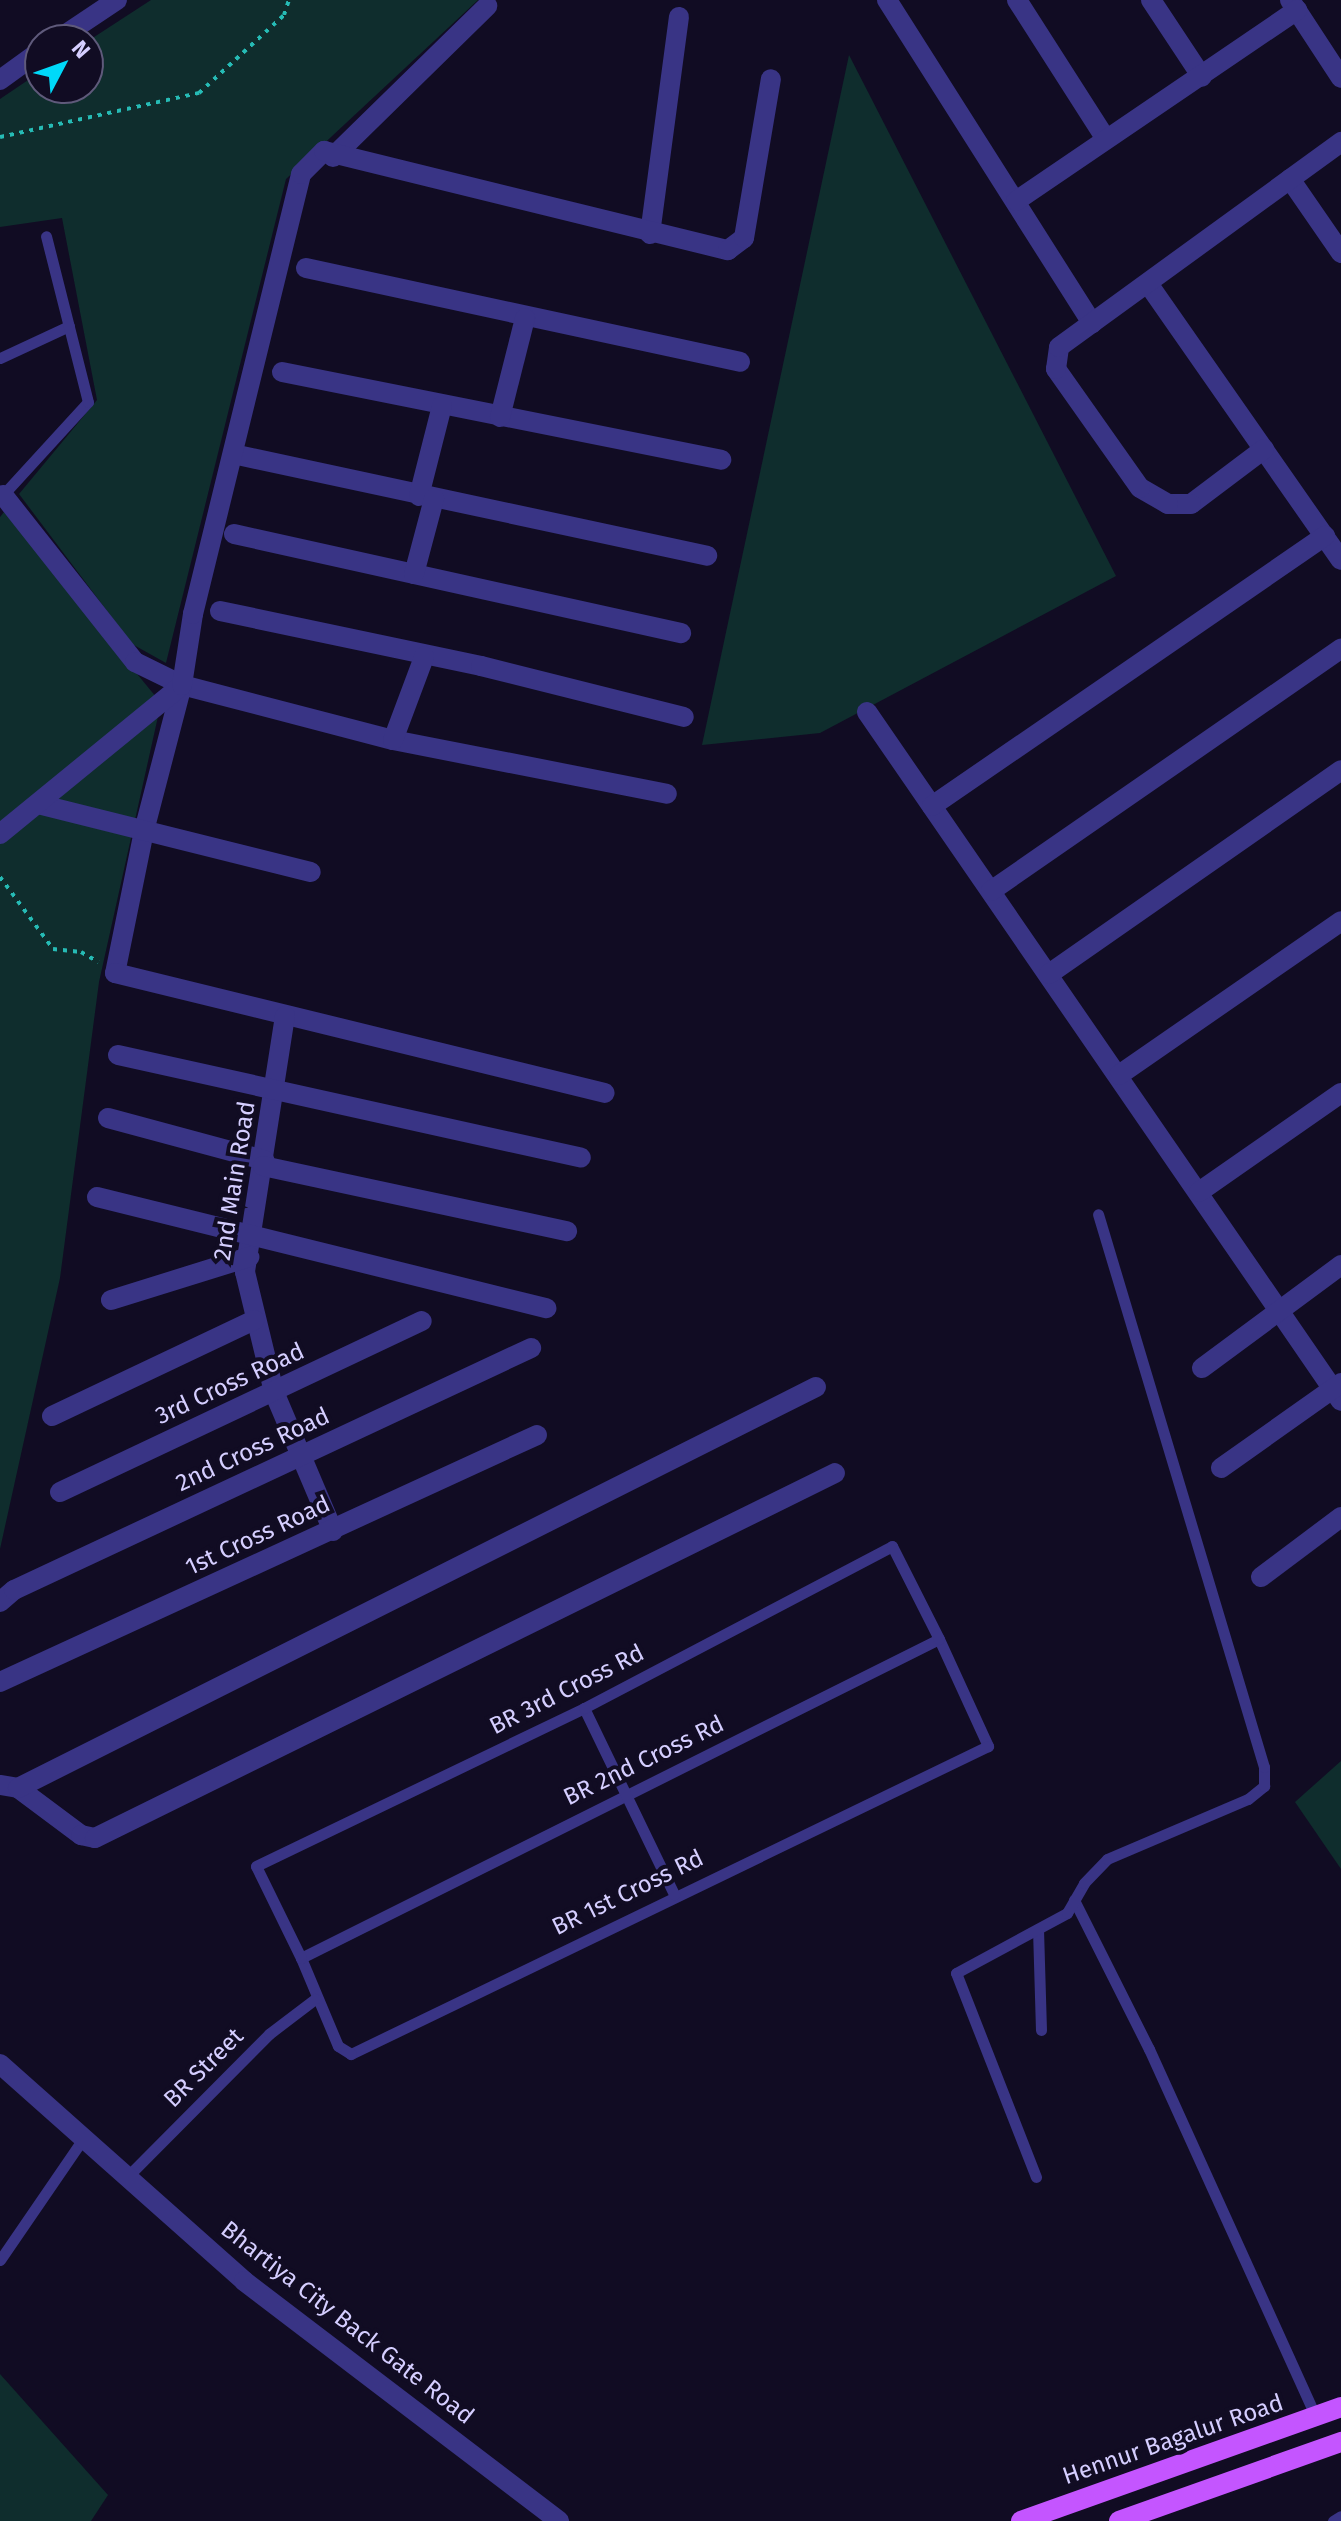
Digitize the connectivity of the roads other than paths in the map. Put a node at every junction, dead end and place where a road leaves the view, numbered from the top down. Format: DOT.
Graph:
graph roads {
  1 [pos="117,0"];
  2 [pos="887,0"];
  3 [pos="1017,0"];
  4 [pos="1151,0"];
  5 [pos="1294,5"];
  6 [pos="487,6"];
  7 [pos="679,17"];
  8 [pos="81,24"];
  9 [pos="24,63"];
  10 [pos="1202,77"];
  11 [pos="1341,78"];
  12 [pos="771,79"];
  13 [pos="0,80"];
  14 [pos="1104,136"];
  15 [pos="1341,142"];
  16 [pos="333,157"];
  17 [pos="1290,179"];
  18 [pos="1016,201"];
  19 [pos="650,234"];
  20 [pos="46,236"];
  21 [pos="1341,253"];
  22 [pos="306,268"];
  23 [pos="1149,285"];
  24 [pos="525,318"];
  25 [pos="1092,323"];
  26 [pos="69,326"];
  27 [pos="0,358"];
  28 [pos="740,362"];
  29 [pos="282,372"];
  30 [pos="442,406"];
  31 [pos="500,417"];
  32 [pos="1264,449"];
  33 [pos="233,454"];
  34 [pos="721,460"];
  35 [pos="1,494"];
  36 [pos="426,497"];
  37 [pos="234,534"];
  38 [pos="1325,536"];
  39 [pos="707,556"];
  40 [pos="1341,560"];
  41 [pos="414,574"];
  42 [pos="220,611"];
  43 [pos="681,633"];
  44 [pos="1341,649"];
  45 [pos="424,657"];
  46 [pos="182,685"];
  47 [pos="867,712"];
  48 [pos="684,717"];
  49 [pos="393,740"];
  50 [pos="1341,770"];
  51 [pos="667,794"];
  52 [pos="38,804"];
  53 [pos="932,806"];
  54 [pos="144,831"];
  55 [pos="0,834"];
  56 [pos="311,872"];
  57 [pos="991,891"];
  58 [pos="1341,921"];
  59 [pos="1049,974"];
  60 [pos="285,1016"];
  61 [pos="118,1055"];
  62 [pos="1119,1075"];
  63 [pos="276,1092"];
  64 [pos="605,1093"];
  65 [pos="1341,1093"];
  66 [pos="108,1118"];
  67 [pos="581,1158"];
  68 [pos="264,1163"];
  69 [pos="1199,1192"];
  70 [pos="97,1197"];
  71 [pos="1098,1214"];
  72 [pos="567,1231"];
  73 [pos="253,1235"];
  74 [pos="249,1257"];
  75 [pos="1341,1265"];
  76 [pos="111,1300"];
  77 [pos="547,1308"];
  78 [pos="1281,1308"];
  79 [pos="254,1320"];
  80 [pos="422,1321"];
  81 [pos="531,1348"];
  82 [pos="1202,1368"];
  83 [pos="816,1387"];
  84 [pos="1338,1391"];
  85 [pos="274,1392"];
  86 [pos="52,1416"];
  87 [pos="537,1435"];
  88 [pos="298,1458"];
  89 [pos="1221,1468"];
  90 [pos="835,1473"];
  91 [pos="60,1492"];
  92 [pos="1341,1517"];
  93 [pos="333,1531"];
  94 [pos="1261,1577"];
  95 [pos="0,1602"];
  96 [pos="939,1639"];
  97 [pos="0,1682"];
  98 [pos="584,1708"];
  99 [pos="9,1787"];
  100 [pos="627,1791"];
  101 [pos="674,1894"];
  102 [pos="1074,1900"];
  103 [pos="1038,1929"];
  104 [pos="301,1958"];
  105 [pos="315,1999"];
  106 [pos="1041,2030"];
  107 [pos="0,2064"];
  108 [pos="85,2136"];
  109 [pos="129,2175"];
  110 [pos="1036,2177"];
  111 [pos="0,2260"];
  112 [pos="1341,2407"];
  113 [pos="1316,2417"];
  114 [pos="1341,2442"];
  115 [pos="1341,2516"];
  116 [pos="559,2521"];
  117 [pos="1021,2521"];
  118 [pos="1119,2521"];
  119 [pos="1333,2521"];
  1 -- 8 [label="street"];
  2 -- 18 [label="street"];
  3 -- 14 [label="street"];
  4 -- 10 [label="street"];
  5 -- 10 [label="street"];
  5 -- 11 [label="street"];
  6 -- 16 [label="street"];
  7 -- 19 [label="street"];
  9 -- 13 [label="street"];
  10 -- 14 [label="street"];
  12 -- 19 [label="street"];
  14 -- 18 [label="street"];
  15 -- 17 [label="street"];
  16 -- 19 [label="street"];
  16 -- 33 [label="street"];
  17 -- 21 [label="street"];
  17 -- 23 [label="street"];
  18 -- 25 [label="street"];
  20 -- 26 [label="lane"];
  22 -- 24 [label="street"];
  23 -- 25 [label="street"];
  23 -- 32 [label="street"];
  24 -- 28 [label="street"];
  24 -- 31 [label="street"];
  25 -- 32 [label="street"];
  26 -- 27 [label="lane"];
  26 -- 35 [label="lane"];
  29 -- 30 [label="street"];
  30 -- 31 [label="street"];
  30 -- 36 [label="street"];
  31 -- 34 [label="street"];
  32 -- 38 [label="street"];
  33 -- 36 [label="street"];
  33 -- 46 [label="street"];
  35 -- 46 [label="street"];
  36 -- 39 [label="street"];
  36 -- 41 [label="street"];
  37 -- 41 [label="street"];
  38 -- 40 [label="street"];
  38 -- 53 [label="street"];
  41 -- 43 [label="street"];
  42 -- 45 [label="street"];
  44 -- 57 [label="street"];
  45 -- 48 [label="street"];
  45 -- 49 [label="street"];
  46 -- 49 [label="street"];
  46 -- 52 [label="street"];
  46 -- 54 [label="street"];
  47 -- 53 [label="street"];
  49 -- 51 [label="street"];
  50 -- 59 [label="street"];
  52 -- 54 [label="street"];
  52 -- 55 [label="street"];
  53 -- 57 [label="street"];
  54 -- 56 [label="street"];
  54 -- 60 [label="street"];
  57 -- 59 [label="street"];
  58 -- 62 [label="street"];
  59 -- 62 [label="street"];
  60 -- 63 [label="street, 2nd Main Road"];
  60 -- 64 [label="street"];
  61 -- 63 [label="street"];
  62 -- 69 [label="street"];
  63 -- 67 [label="street"];
  63 -- 68 [label="street, 2nd Main Road"];
  65 -- 69 [label="street"];
  66 -- 68 [label="street"];
  68 -- 72 [label="street"];
  68 -- 73 [label="street, 2nd Main Road"];
  69 -- 78 [label="street"];
  70 -- 73 [label="street"];
  71 -- 102 [label="lane"];
  73 -- 74 [label="street, 2nd Main Road"];
  73 -- 77 [label="street"];
  74 -- 76 [label="street"];
  74 -- 79 [label="street, 2nd Main Road"];
  75 -- 78 [label="street"];
  78 -- 82 [label="street"];
  78 -- 84 [label="street"];
  79 -- 85 [label="street, 2nd Main Road"];
  79 -- 86 [label="street"];
  80 -- 85 [label="street, 3rd Cross Road"];
  81 -- 88 [label="street, 2nd Cross Road"];
  83 -- 99 [label="street"];
  84 -- 89 [label="street"];
  85 -- 88 [label="street, 2nd Main Road"];
  85 -- 91 [label="street, 3rd Cross Road"];
  87 -- 93 [label="street, 1st Cross Road"];
  88 -- 93 [label="street, 2nd Main Road"];
  88 -- 95 [label="street, 2nd Cross Road"];
  90 -- 99 [label="street"];
  92 -- 94 [label="street"];
  93 -- 97 [label="street, 1st Cross Road"];
  96 -- 98 [label="lane, BR 3rd Cross Rd"];
  96 -- 100 [label="lane, BR 2nd Cross Rd"];
  96 -- 101 [label="lane, BR 1st Cross Rd"];
  98 -- 100 [label="lane"];
  98 -- 104 [label="lane, BR 3rd Cross Rd"];
  100 -- 101 [label="lane"];
  100 -- 104 [label="lane, BR 2nd Cross Rd"];
  101 -- 105 [label="lane, BR 1st Cross Rd"];
  102 -- 103 [label="lane"];
  102 -- 113 [label="lane"];
  103 -- 106 [label="lane"];
  103 -- 110 [label="lane"];
  104 -- 105 [label="lane"];
  105 -- 109 [label="lane, BR Street"];
  107 -- 108 [label="street, Bhartiya City Back Gate Road"];
  108 -- 109 [label="street, Bhartiya City Back Gate Road"];
  108 -- 111 [label="lane"];
  109 -- 116 [label="street, Bhartiya City Back Gate Road"];
  112 -- 113 [label="main road, Hennur Bagalur Road"];
  113 -- 117 [label="main road, Hennur Bagalur Road"];
  114 -- 118 [label="main road"];
  115 -- 119 [label="lane"];
}
